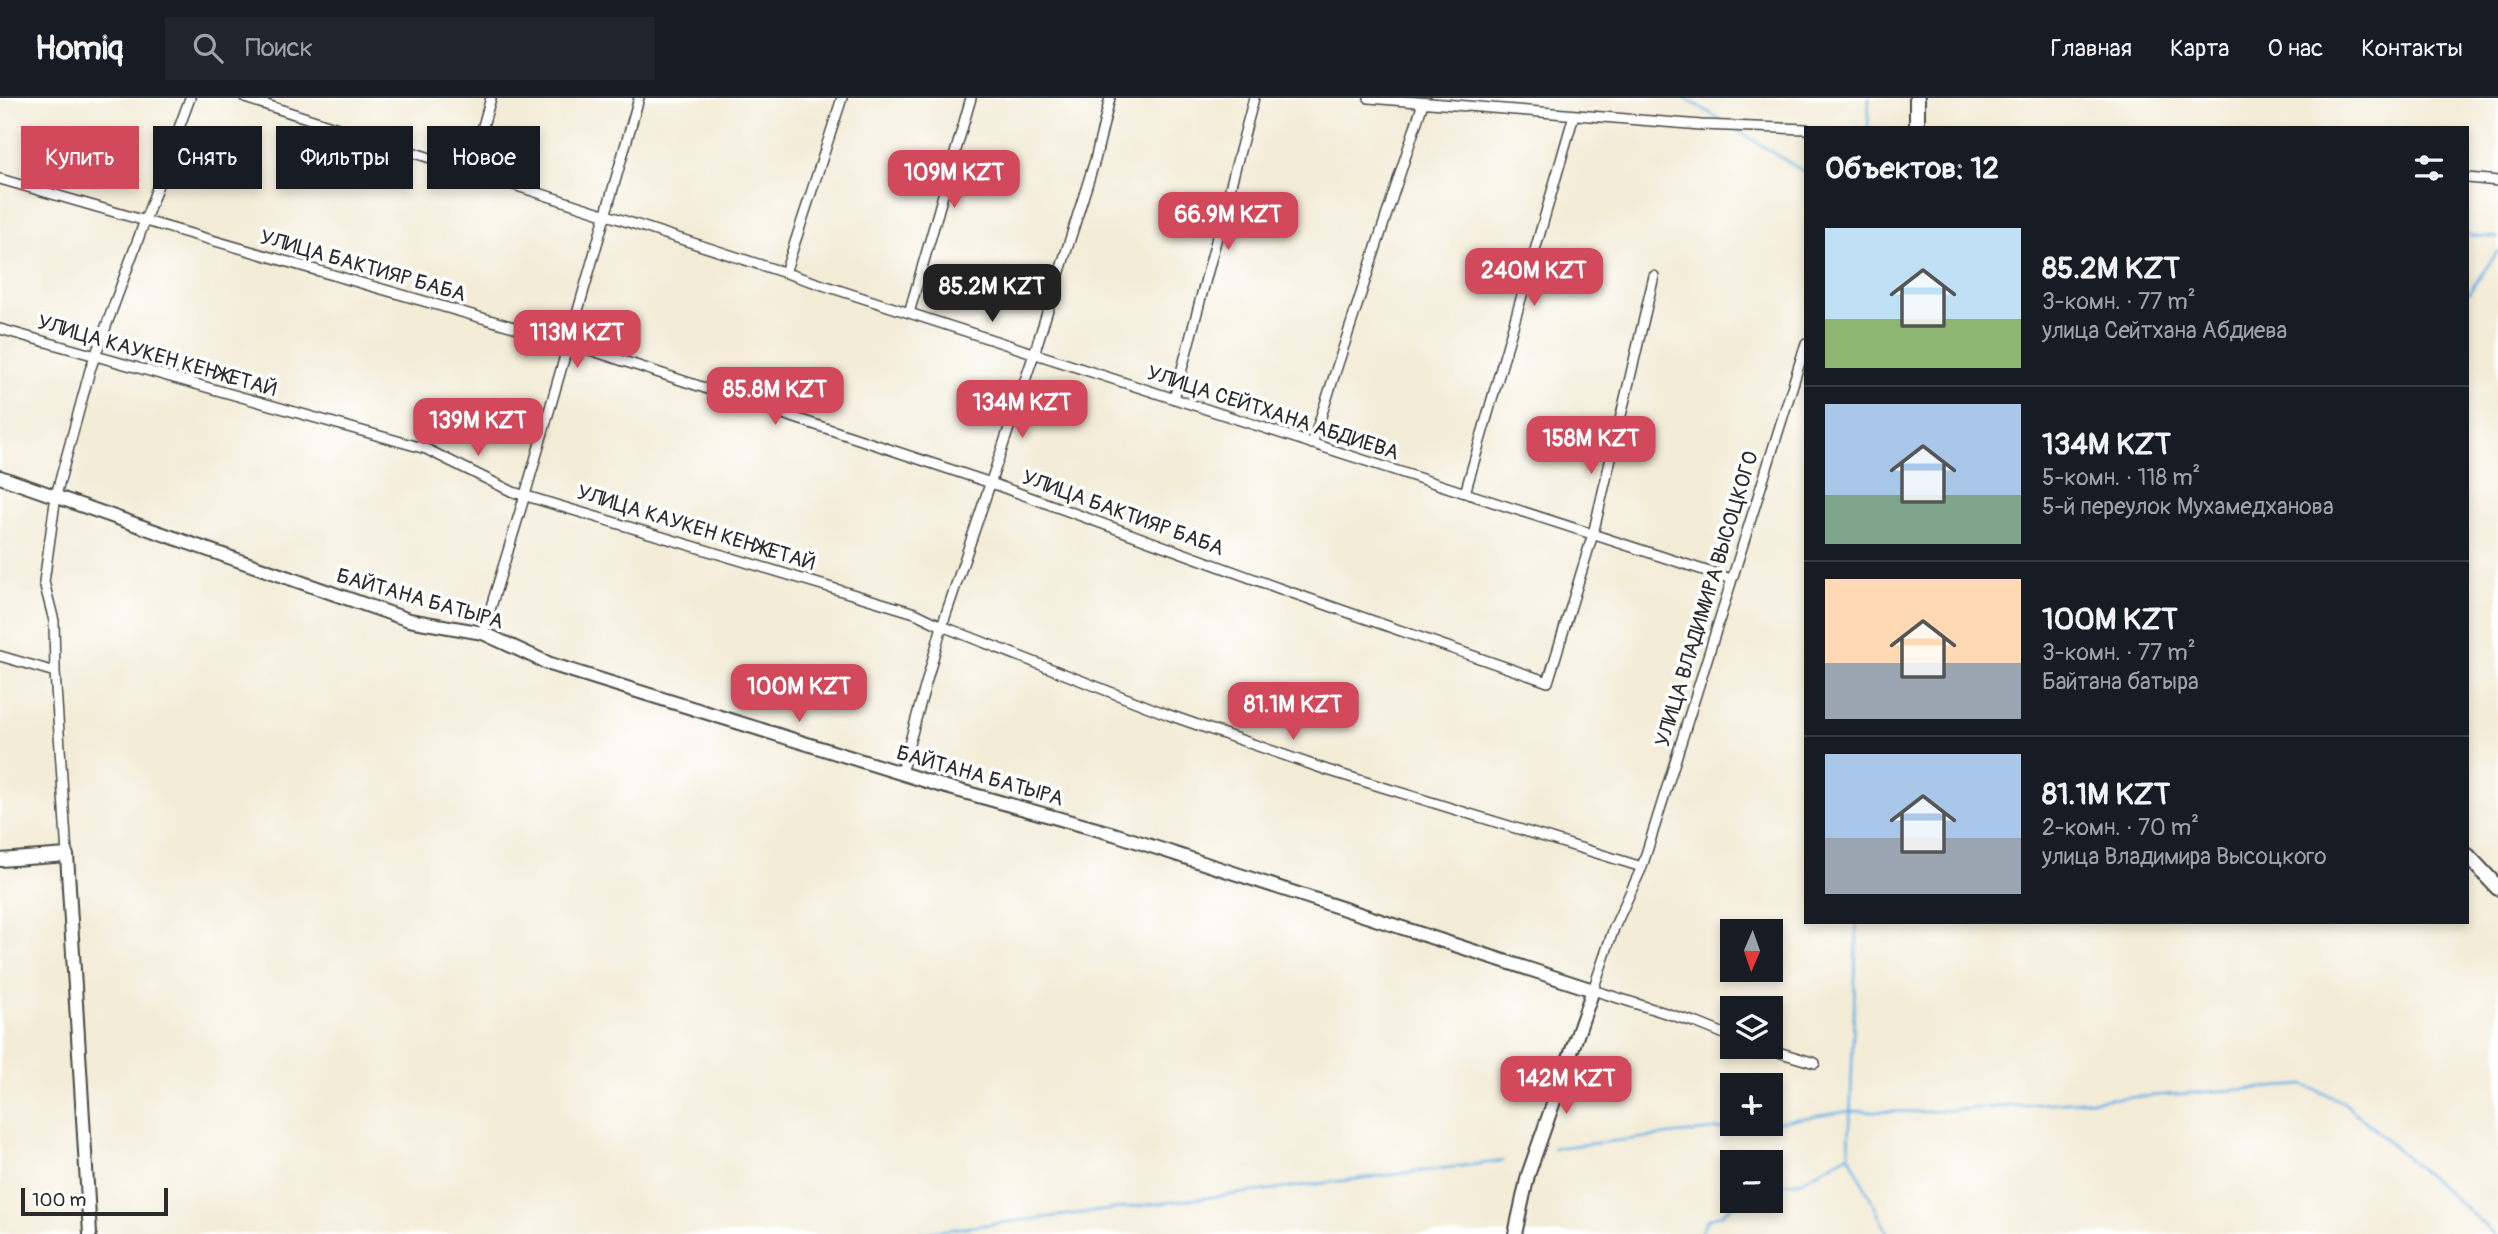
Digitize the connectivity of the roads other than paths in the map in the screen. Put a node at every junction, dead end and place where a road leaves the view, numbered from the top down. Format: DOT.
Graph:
graph roads {
  1 [pos="190,98"];
  2 [pos="245,98"];
  3 [pos="491,98"];
  4 [pos="639,98"];
  5 [pos="842,98"];
  6 [pos="971,98"];
  7 [pos="1110,98"];
  8 [pos="1254,98"];
  9 [pos="1368,98"];
  10 [pos="1917,98"];
  11 [pos="1423,103"];
  12 [pos="1574,115"];
  13 [pos="483,126"];
  14 [pos="1917,126"];
  15 [pos="1804,129"];
  16 [pos="427,157"];
  17 [pos="0,178"];
  18 [pos="2469,178"];
  19 [pos="2498,181"];
  20 [pos="526,189"];
  21 [pos="606,215"];
  22 [pos="145,222"];
  23 [pos="785,273"];
  24 [pos="1654,276"];
  25 [pos="909,313"];
  26 [pos="0,329"];
  27 [pos="569,343"];
  28 [pos="1804,349"];
  29 [pos="1034,354"];
  30 [pos="95,358"];
  31 [pos="1174,399"];
  32 [pos="1312,444"];
  33 [pos="0,477"];
  34 [pos="991,483"];
  35 [pos="1465,493"];
  36 [pos="57,495"];
  37 [pos="525,495"];
  38 [pos="1593,534"];
  39 [pos="1731,579"];
  40 [pos="942,626"];
  41 [pos="483,633"];
  42 [pos="0,656"];
  43 [pos="55,672"];
  44 [pos="901,773"];
  45 [pos="67,855"];
  46 [pos="2469,857"];
  47 [pos="0,860"];
  48 [pos="1642,867"];
  49 [pos="2498,888"];
  50 [pos="1593,990"];
  51 [pos="1720,1032"];
  52 [pos="1783,1054"];
  53 [pos="1815,1063"];
  54 [pos="90,1234"];
  55 [pos="1515,1234"];
  1 -- 22 [label="street"];
  2 -- 16 [label="street, УЛИЦА СЕЙТХАНА АБДИЕВА"];
  3 -- 13 [label="street"];
  4 -- 21 [label="street"];
  5 -- 23 [label="street"];
  6 -- 25 [label="street"];
  7 -- 29 [label="street"];
  8 -- 31 [label="street"];
  9 -- 11 [label="street"];
  10 -- 14 [label="main road"];
  11 -- 12 [label="street"];
  11 -- 32 [label="street"];
  12 -- 15 [label="street"];
  12 -- 35 [label="street"];
  17 -- 22 [label="street, УЛИЦА БАКТИЯР БАБА"];
  18 -- 19 [label="street"];
  20 -- 21 [label="street, УЛИЦА СЕЙТХАНА АБДИЕВА"];
  21 -- 23 [label="street, УЛИЦА СЕЙТХАНА АБДИЕВА"];
  21 -- 27 [label="street"];
  22 -- 27 [label="street, УЛИЦА БАКТИЯР БАБА"];
  22 -- 30 [label="street"];
  23 -- 25 [label="street, УЛИЦА СЕЙТХАНА АБДИЕВА"];
  24 -- 38 [label="street"];
  25 -- 29 [label="street, УЛИЦА СЕЙТХАНА АБДИЕВА"];
  26 -- 30 [label="street, УЛИЦА КАУКЕН КЕНЖЕТАЙ"];
  27 -- 34 [label="street, УЛИЦА БАКТИЯР БАБА"];
  27 -- 37 [label="street"];
  28 -- 39 [label="street, УЛИЦА ВЛАДИМИРА ВЫСОЦКОГО"];
  29 -- 31 [label="street, УЛИЦА СЕЙТХАНА АБДИЕВА"];
  29 -- 34 [label="street"];
  30 -- 36 [label="street"];
  30 -- 37 [label="street, УЛИЦА КАУКЕН КЕНЖЕТАЙ"];
  31 -- 32 [label="street, УЛИЦА СЕЙТХАНА АБДИЕВА"];
  32 -- 35 [label="street, УЛИЦА СЕЙТХАНА АБДИЕВА"];
  33 -- 36 [label="street, БАЙТАНА БАТЫРА"];
  34 -- 38 [label="street, УЛИЦА БАКТИЯР БАБА"];
  34 -- 40 [label="street"];
  35 -- 38 [label="street, УЛИЦА СЕЙТХАНА АБДИЕВА"];
  36 -- 41 [label="street, БАЙТАНА БАТЫРА"];
  36 -- 43 [label="street"];
  37 -- 40 [label="street, УЛИЦА КАУКЕН КЕНЖЕТАЙ"];
  37 -- 41 [label="street"];
  38 -- 39 [label="street, УЛИЦА СЕЙТХАНА АБДИЕВА"];
  39 -- 48 [label="street, УЛИЦА ВЛАДИМИРА ВЫСОЦКОГО"];
  40 -- 44 [label="street"];
  40 -- 48 [label="street"];
  41 -- 44 [label="street, БАЙТАНА БАТЫРА"];
  42 -- 43 [label="street"];
  43 -- 45 [label="street"];
  44 -- 50 [label="street, БАЙТАНА БАТЫРА"];
  45 -- 47 [label="street"];
  45 -- 54 [label="street"];
  46 -- 49 [label="main road"];
  48 -- 50 [label="street, УЛИЦА ВЛАДИМИРА ВЫСОЦКОГО"];
  50 -- 51 [label="street"];
  50 -- 55 [label="street"];
  52 -- 53 [label="street"];
}
